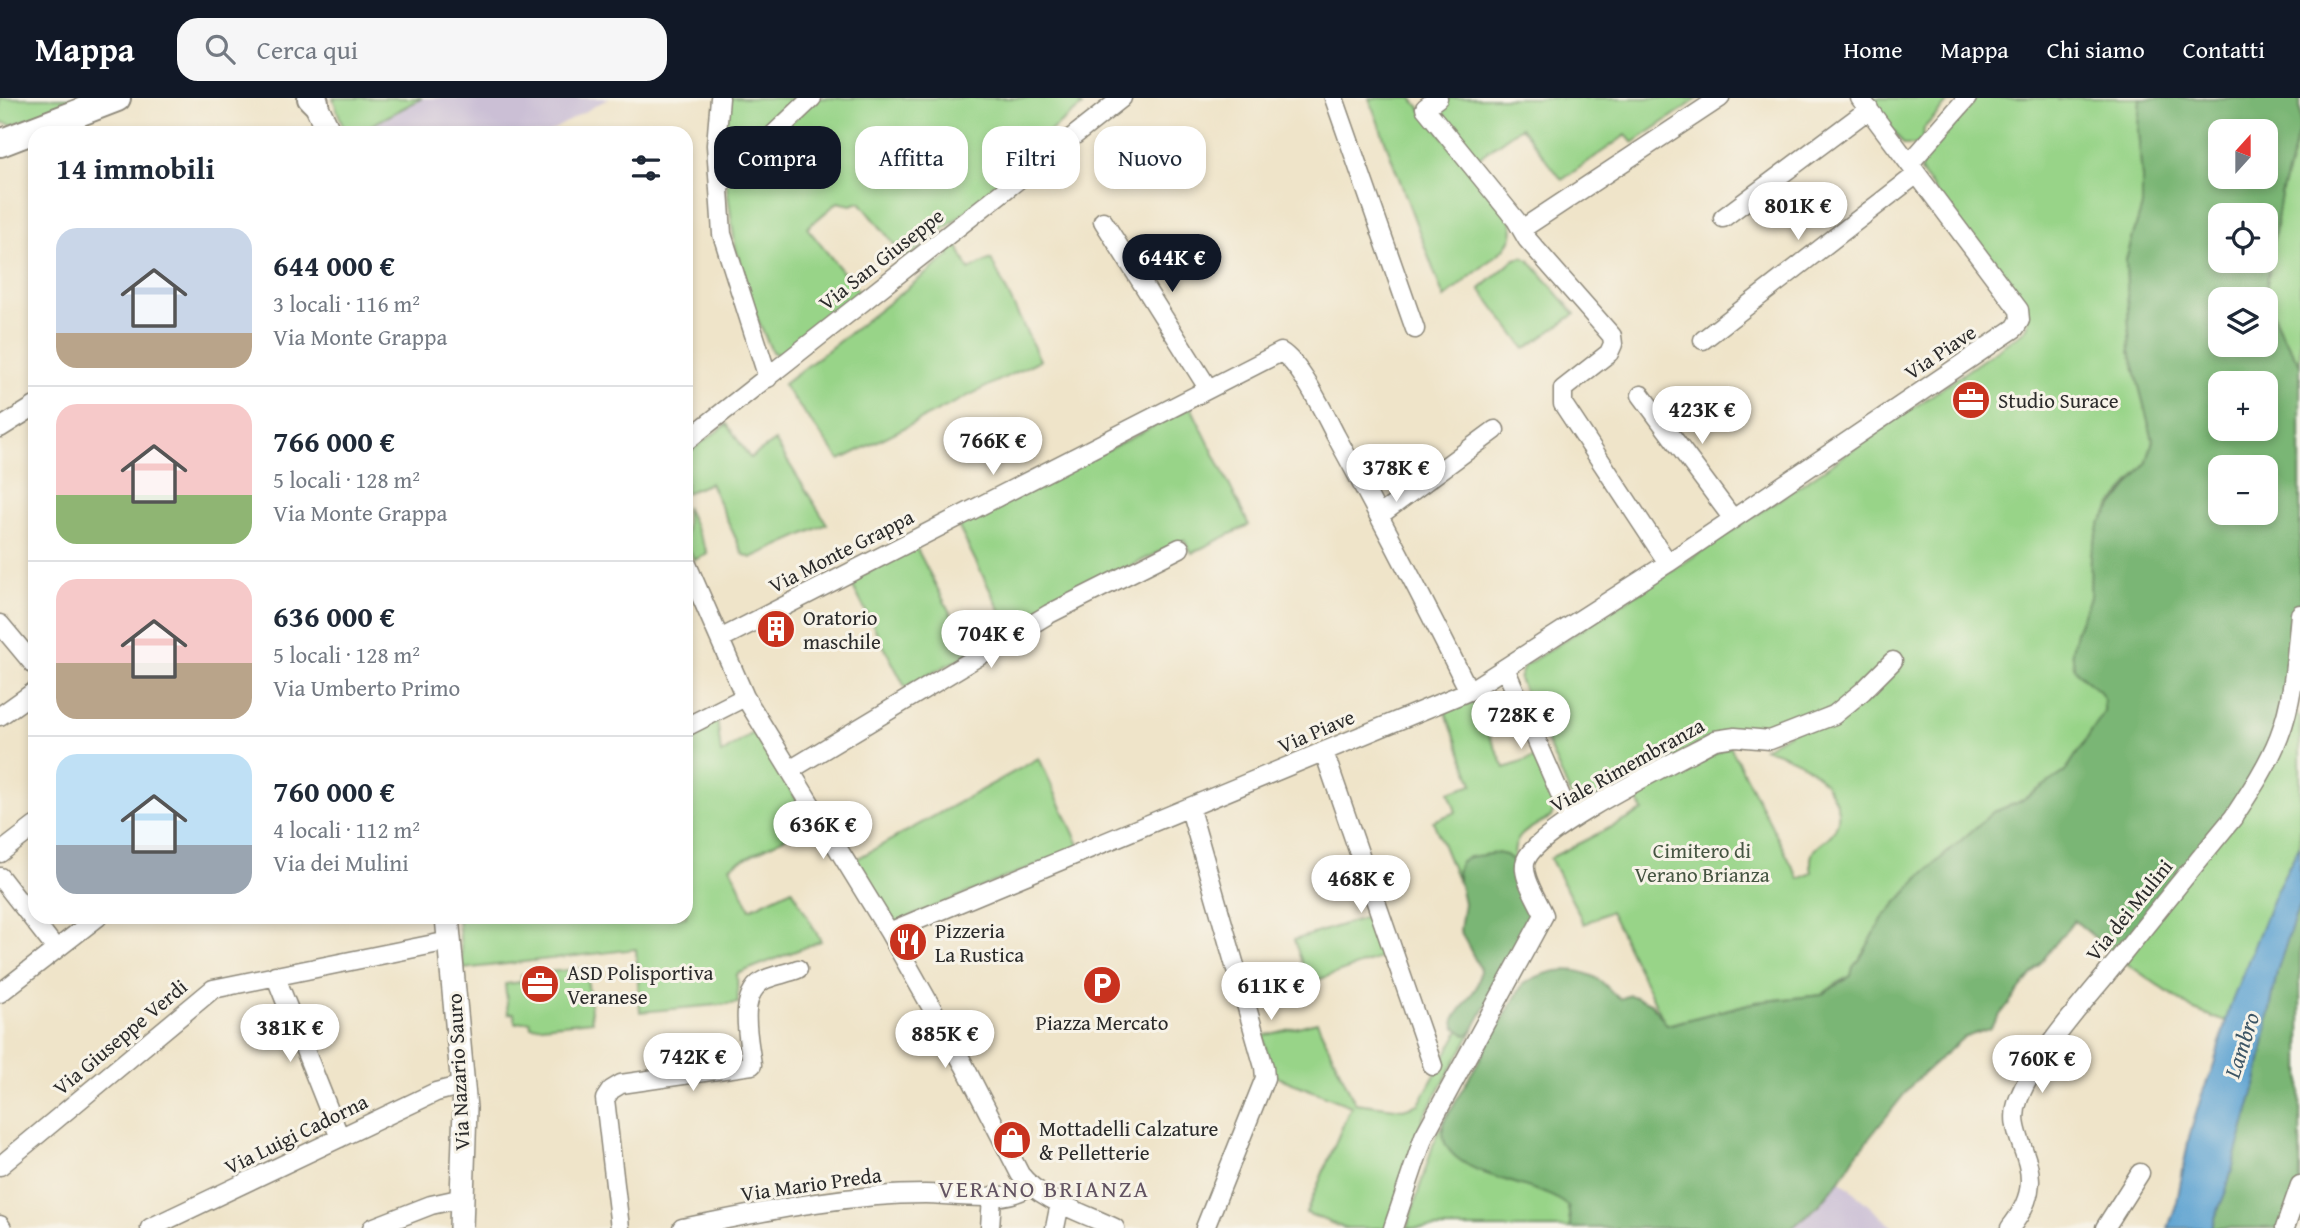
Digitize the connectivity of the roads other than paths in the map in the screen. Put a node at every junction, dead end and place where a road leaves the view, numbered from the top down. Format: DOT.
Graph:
graph roads {
  1 [pos="117,98"];
  2 [pos="720,98"];
  3 [pos="812,98"];
  4 [pos="1122,98"];
  5 [pos="1334,98"];
  6 [pos="1438,98"];
  7 [pos="1720,98"];
  8 [pos="1967,98"];
  9 [pos="313,99"];
  10 [pos="1864,104"];
  11 [pos="36,126"];
  12 [pos="326,126"];
  13 [pos="718,126"];
  14 [pos="782,126"];
  15 [pos="28,129"];
  16 [pos="7,136"];
  17 [pos="1914,168"];
  18 [pos="719,189"];
  19 [pos="1723,218"];
  20 [pos="1103,221"];
  21 [pos="1522,229"];
  22 [pos="1415,330"];
  23 [pos="1703,340"];
  24 [pos="768,378"];
  25 [pos="1208,388"];
  26 [pos="1641,395"];
  27 [pos="28,410"];
  28 [pos="0,428"];
  29 [pos="1495,430"];
  30 [pos="693,436"];
  31 [pos="1380,516"];
  32 [pos="1732,519"];
  33 [pos="1180,548"];
  34 [pos="1668,563"];
  35 [pos="693,578"];
  36 [pos="2300,614"];
  37 [pos="0,624"];
  38 [pos="720,639"];
  39 [pos="28,658"];
  40 [pos="1893,661"];
  41 [pos="1505,668"];
  42 [pos="1469,691"];
  43 [pos="28,696"];
  44 [pos="746,697"];
  45 [pos="0,716"];
  46 [pos="693,724"];
  47 [pos="1324,752"];
  48 [pos="790,770"];
  49 [pos="1190,809"];
  50 [pos="1571,819"];
  51 [pos="28,831"];
  52 [pos="0,853"];
  53 [pos="0,877"];
  54 [pos="28,913"];
  55 [pos="37,924"];
  56 [pos="89,924"];
  57 [pos="448,924"];
  58 [pos="890,932"];
  59 [pos="449,941"];
  60 [pos="56,949"];
  61 [pos="798,970"];
  62 [pos="275,975"];
  63 [pos="0,993"];
  64 [pos="1433,1066"];
  65 [pos="463,1085"];
  66 [pos="340,1138"];
  67 [pos="0,1166"];
  68 [pos="2140,1173"];
  69 [pos="1030,1185"];
  70 [pos="2300,1185"];
  71 [pos="992,1196"];
  72 [pos="463,1198"];
  73 [pos="1060,1203"];
  74 [pos="2015,1226"];
  75 [pos="150,1228"];
  76 [pos="372,1228"];
  77 [pos="461,1228"];
  78 [pos="620,1228"];
  79 [pos="682,1228"];
  80 [pos="990,1228"];
  81 [pos="1055,1228"];
  82 [pos="1115,1228"];
  83 [pos="1205,1228"];
  84 [pos="1393,1228"];
  85 [pos="2105,1228"];
  86 [pos="2285,1228"];
  1 -- 11 [label="highway"];
  2 -- 13 [label="street"];
  3 -- 14 [label="street"];
  4 -- 24 [label="street, Via San Giuseppe"];
  5 -- 22 [label="street"];
  6 -- 21 [label="street"];
  7 -- 21 [label="street"];
  8 -- 17 [label="street"];
  9 -- 12 [label="main road"];
  10 -- 17 [label="street, Via Piave"];
  10 -- 19 [label="street, Via Piave"];
  15 -- 16 [label="highway"];
  17 -- 23 [label="street"];
  17 -- 32 [label="street, Via Piave"];
  18 -- 24 [label="street"];
  20 -- 25 [label="street"];
  21 -- 34 [label="street"];
  24 -- 30 [label="street, Via San Giuseppe"];
  25 -- 31 [label="street, Via Monte Grappa"];
  25 -- 38 [label="street, Via Monte Grappa"];
  26 -- 32 [label="street"];
  27 -- 28 [label="street"];
  29 -- 31 [label="street"];
  31 -- 42 [label="street"];
  32 -- 34 [label="street, Via Piave"];
  33 -- 48 [label="street"];
  34 -- 41 [label="street, Via Piave"];
  35 -- 38 [label="street"];
  36 -- 74 [label="street, Via dei Mulini"];
  37 -- 39 [label="street"];
  38 -- 44 [label="street"];
  40 -- 50 [label="street, Viale Rimembranza"];
  41 -- 42 [label="street, Via Piave"];
  41 -- 50 [label="street"];
  42 -- 47 [label="street, Via Piave"];
  43 -- 45 [label="street"];
  44 -- 46 [label="street"];
  44 -- 48 [label="street"];
  47 -- 49 [label="street, Via Piave"];
  47 -- 64 [label="street"];
  48 -- 58 [label="street"];
  49 -- 58 [label="street, Via Piave"];
  49 -- 83 [label="street"];
  50 -- 84 [label="street, Viale Rimembranza"];
  51 -- 52 [label="street"];
  53 -- 54 [label="street"];
  55 -- 60 [label="street"];
  56 -- 60 [label="street"];
  57 -- 59 [label="main road, Via Nazario Sauro"];
  58 -- 69 [label="street"];
  59 -- 62 [label="street, Via Giuseppe Verdi"];
  59 -- 65 [label="main road, Via Nazario Sauro"];
  60 -- 63 [label="street"];
  61 -- 78 [label="street"];
  62 -- 66 [label="street"];
  62 -- 67 [label="street, Via Giuseppe Verdi"];
  65 -- 66 [label="street, Via Luigi Cadorna"];
  65 -- 72 [label="main road, Via Nazario Sauro"];
  66 -- 75 [label="street, Via Luigi Cadorna"];
  68 -- 85 [label="street"];
  69 -- 71 [label="street, Via Mario Preda"];
  69 -- 73 [label="street"];
  70 -- 86 [label="street"];
  71 -- 79 [label="street, Via Mario Preda"];
  71 -- 80 [label="street"];
  72 -- 76 [label="street"];
  72 -- 77 [label="main road, Via Nazario Sauro"];
  73 -- 81 [label="street"];
  73 -- 82 [label="street"];
}
